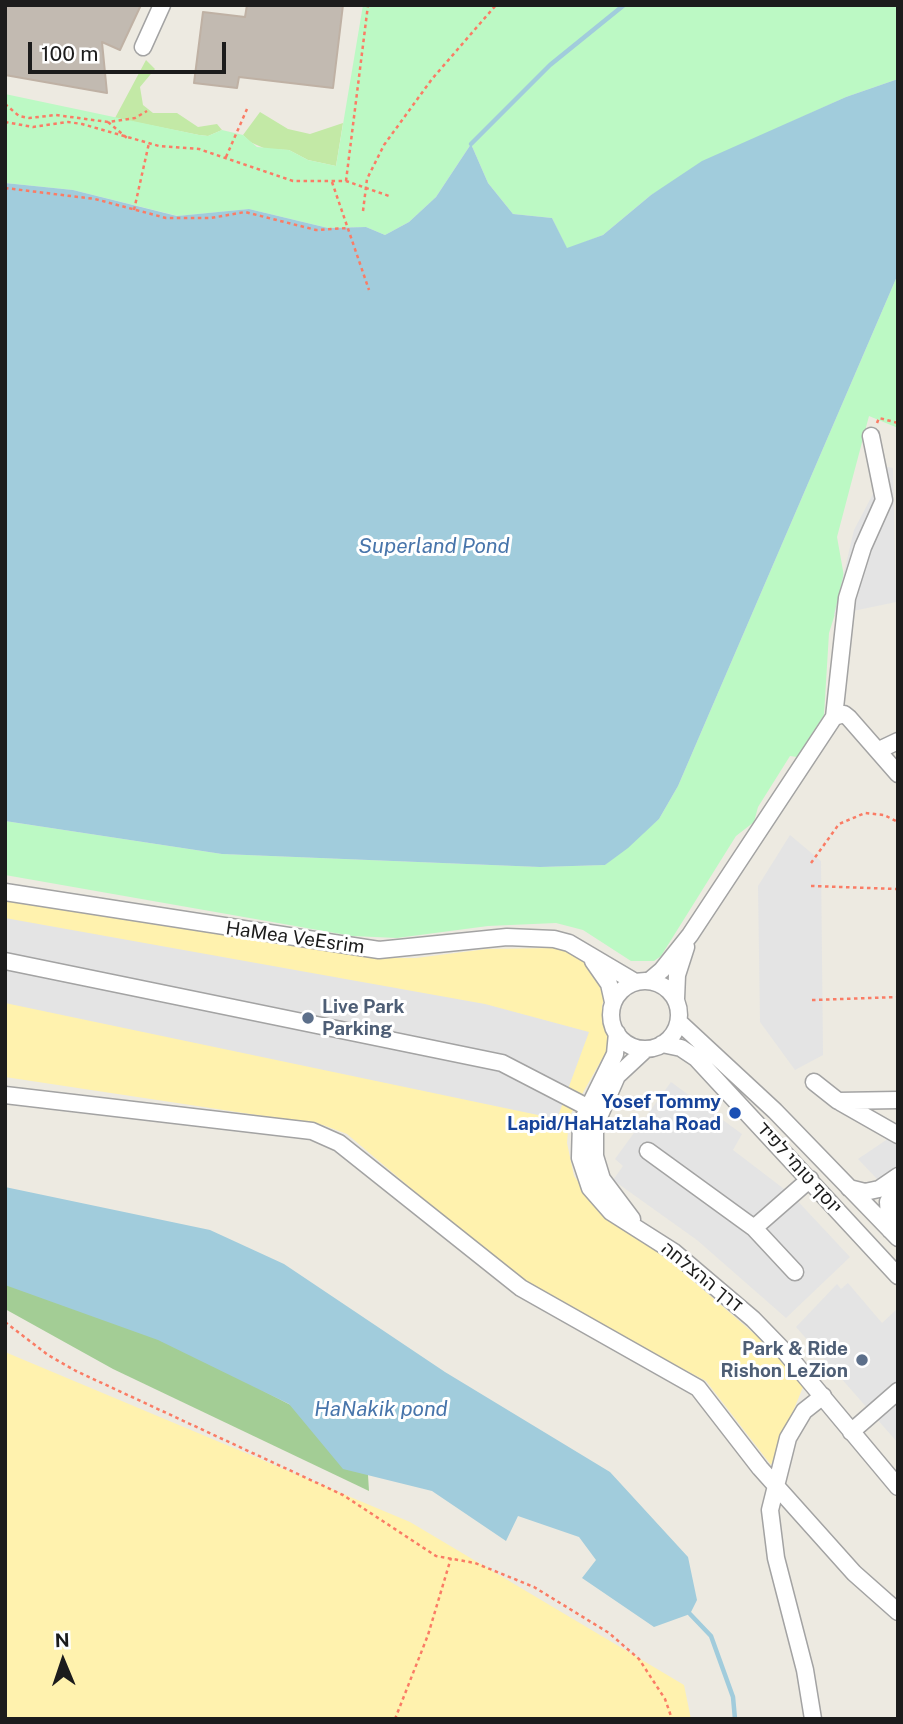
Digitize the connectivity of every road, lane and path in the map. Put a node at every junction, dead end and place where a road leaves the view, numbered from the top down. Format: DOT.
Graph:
graph roads {
  1 [pos="162,5"];
  2 [pos="368,5"];
  3 [pos="496,5"];
  4 [pos="143,47"];
  5 [pos="5,104"];
  6 [pos="247,109"];
  7 [pos="147,111"];
  8 [pos="56,115"];
  9 [pos="5,122"];
  10 [pos="68,122"];
  11 [pos="108,122"];
  12 [pos="128,139"];
  13 [pos="149,143"];
  14 [pos="226,157"];
  15 [pos="332,182"];
  16 [pos="348,182"];
  17 [pos="5,188"];
  18 [pos="366,188"];
  19 [pos="389,196"];
  20 [pos="135,210"];
  21 [pos="363,211"];
  22 [pos="348,228"];
  23 [pos="369,290"];
  24 [pos="898,424"];
  25 [pos="872,436"];
  26 [pos="834,717"];
  27 [pos="898,741"];
  28 [pos="878,750"];
  29 [pos="898,775"];
  30 [pos="898,822"];
  31 [pos="810,863"];
  32 [pos="811,886"];
  33 [pos="898,889"];
  34 [pos="5,892"];
  35 [pos="690,935"];
  36 [pos="585,951"];
  37 [pos="5,961"];
  38 [pos="642,981"];
  39 [pos="898,997"];
  40 [pos="676,999"];
  41 [pos="813,1000"];
  42 [pos="613,1002"];
  43 [pos="679,1022"];
  44 [pos="617,1033"];
  45 [pos="654,1046"];
  46 [pos="814,1082"];
  47 [pos="5,1095"];
  48 [pos="898,1100"];
  49 [pos="838,1101"];
  50 [pos="587,1107"];
  51 [pos="898,1136"];
  52 [pos="648,1151"];
  53 [pos="898,1176"];
  54 [pos="810,1179"];
  55 [pos="898,1184"];
  56 [pos="849,1188"];
  57 [pos="640,1228"];
  58 [pos="754,1228"];
  59 [pos="894,1234"];
  60 [pos="795,1272"];
  61 [pos="898,1276"];
  62 [pos="5,1322"];
  63 [pos="898,1391"];
  64 [pos="823,1396"];
  65 [pos="851,1432"];
  66 [pos="775,1484"];
  67 [pos="898,1487"];
  68 [pos="451,1558"];
  69 [pos="898,1612"];
  70 [pos="395,1719"];
  71 [pos="672,1719"];
  72 [pos="813,1719"];
  1 -- 4 [label="street"];
  2 -- 16 [label="path"];
  3 -- 18 [label="path"];
  5 -- 8 [label="path"];
  6 -- 14 [label="path"];
  7 -- 11 [label="path"];
  8 -- 10 [label="path"];
  8 -- 11 [label="path"];
  9 -- 10 [label="path"];
  10 -- 12 [label="path"];
  11 -- 12 [label="path"];
  12 -- 13 [label="path"];
  13 -- 14 [label="path"];
  13 -- 20 [label="path"];
  14 -- 15 [label="path"];
  15 -- 16 [label="path"];
  15 -- 22 [label="path"];
  16 -- 18 [label="path"];
  17 -- 20 [label="path"];
  18 -- 19 [label="path"];
  18 -- 21 [label="path"];
  20 -- 22 [label="path"];
  22 -- 23 [label="path"];
  24 -- 25 [label="path"];
  25 -- 26 [label="street"];
  26 -- 28 [label="street"];
  26 -- 35 [label="street"];
  27 -- 28 [label="street"];
  28 -- 29 [label="street"];
  30 -- 31 [label="path"];
  32 -- 33 [label="path"];
  34 -- 36 [label="street, HaMea VeEsrim"];
  35 -- 38 [label="street"];
  35 -- 40 [label="street"];
  36 -- 38 [label="street, HaMea VeEsrim"];
  36 -- 42 [label="street"];
  37 -- 50 [label="street"];
  38 -- 40 [label="street"];
  38 -- 42 [label="street"];
  39 -- 41 [label="path"];
  40 -- 43 [label="street"];
  42 -- 44 [label="street"];
  43 -- 45 [label="street"];
  43 -- 56 [label="street, יוסף טומי לפיד"];
  44 -- 45 [label="street"];
  44 -- 50 [label="street, דרך ההצלחה"];
  45 -- 54 [label="street, יוסף טומי לפיד"];
  45 -- 57 [label="street, דרך ההצלחה"];
  46 -- 49 [label="street"];
  47 -- 66 [label="street"];
  48 -- 49 [label="street"];
  49 -- 51 [label="street"];
  50 -- 57 [label="street, דרך ההצלחה"];
  52 -- 58 [label="street"];
  53 -- 56 [label="street"];
  54 -- 58 [label="street"];
  54 -- 61 [label="street, יוסף טומי לפיד"];
  55 -- 59 [label="street"];
  56 -- 59 [label="street, יוסף טומי לפיד"];
  57 -- 64 [label="street, דרך ההצלחה"];
  58 -- 60 [label="street"];
  62 -- 68 [label="path"];
  63 -- 65 [label="street"];
  64 -- 65 [label="street, דרך ההצלחה"];
  64 -- 66 [label="street"];
  65 -- 67 [label="street, דרך ההצלחה"];
  66 -- 69 [label="street"];
  66 -- 72 [label="street"];
  68 -- 70 [label="path"];
  68 -- 71 [label="path"];
}
